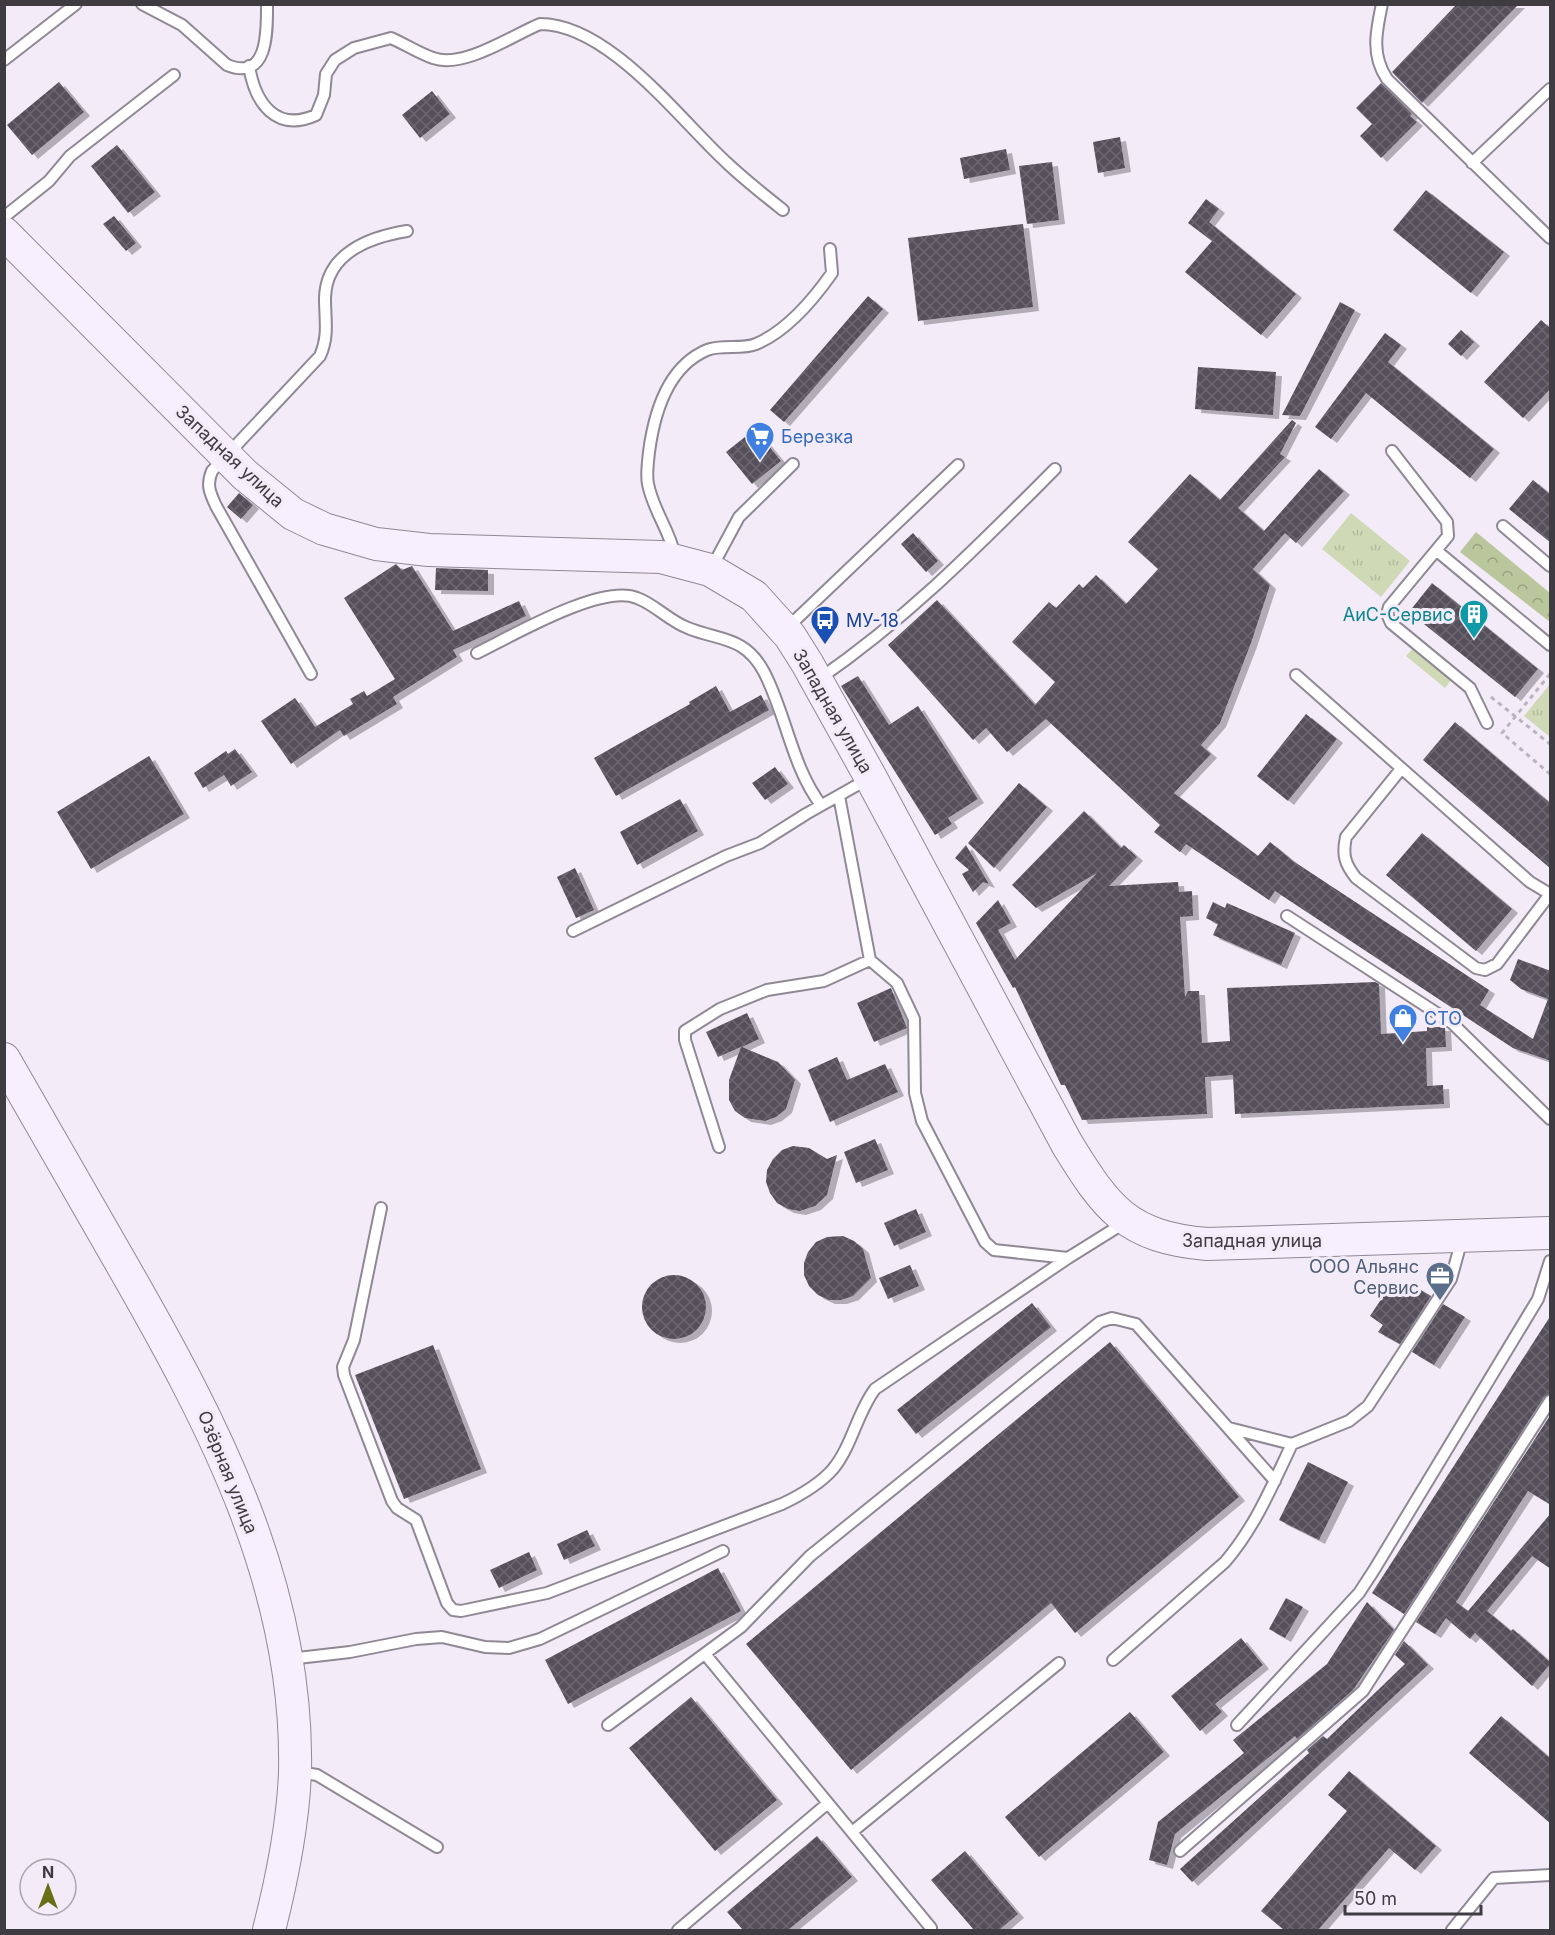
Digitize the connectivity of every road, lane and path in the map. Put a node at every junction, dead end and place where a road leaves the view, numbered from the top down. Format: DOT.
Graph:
graph roads {
  1 [pos="75,4"];
  2 [pos="142,4"];
  3 [pos="267,4"];
  4 [pos="1382,4"];
  5 [pos="4,60"];
  6 [pos="249,66"];
  7 [pos="174,75"];
  8 [pos="1551,89"];
  9 [pos="1472,163"];
  10 [pos="783,210"];
  11 [pos="4,217"];
  12 [pos="407,231"];
  13 [pos="4,233"];
  14 [pos="1551,238"];
  15 [pos="830,249"];
  16 [pos="1392,451"];
  17 [pos="226,457"];
  18 [pos="793,464"];
  19 [pos="958,465"];
  20 [pos="1055,469"];
  21 [pos="1503,526"];
  22 [pos="1437,551"];
  23 [pos="675,560"];
  24 [pos="1551,566"];
  25 [pos="711,570"];
  26 [pos="785,630"];
  27 [pos="1551,645"];
  28 [pos="477,653"];
  29 [pos="310,674"];
  30 [pos="1551,674"];
  31 [pos="1296,675"];
  32 [pos="816,680"];
  33 [pos="1482,690"];
  34 [pos="1516,717"];
  35 [pos="1487,723"];
  36 [pos="1551,744"];
  37 [pos="1401,769"];
  38 [pos="1551,774"];
  39 [pos="871,778"];
  40 [pos="839,795"];
  41 [pos="821,806"];
  42 [pos="1550,894"];
  43 [pos="1287,916"];
  44 [pos="573,931"];
  45 [pos="870,960"];
  46 [pos="4,1059"];
  47 [pos="1551,1119"];
  48 [pos="719,1147"];
  49 [pos="381,1208"];
  50 [pos="1127,1221"];
  51 [pos="1551,1233"];
  52 [pos="1462,1236"];
  53 [pos="1068,1258"];
  54 [pos="1551,1261"];
  55 [pos="1551,1401"];
  56 [pos="1228,1428"];
  57 [pos="1292,1444"];
  58 [pos="1275,1481"];
  59 [pos="723,1551"];
  60 [pos="705,1654"];
  61 [pos="286,1659"];
  62 [pos="1113,1660"];
  63 [pos="1059,1663"];
  64 [pos="608,1725"];
  65 [pos="1237,1725"];
  66 [pos="295,1772"];
  67 [pos="828,1803"];
  68 [pos="852,1832"];
  69 [pos="437,1847"];
  70 [pos="1180,1851"];
  71 [pos="1551,1875"];
  72 [pos="931,1928"];
  73 [pos="269,1930"];
  74 [pos="678,1930"];
  75 [pos="1452,1930"];
  1 -- 5 [label="lane"];
  2 -- 6 [label="lane"];
  3 -- 6 [label="lane"];
  4 -- 9 [label="lane"];
  6 -- 10 [label="lane"];
  7 -- 11 [label="lane"];
  8 -- 9 [label="lane"];
  9 -- 14 [label="lane"];
  12 -- 17 [label="lane"];
  13 -- 17 [label="street, Западная улица"];
  15 -- 23 [label="lane"];
  16 -- 22 [label="lane"];
  17 -- 23 [label="street, Западная улица"];
  17 -- 29 [label="lane"];
  18 -- 25 [label="lane"];
  19 -- 26 [label="lane"];
  20 -- 32 [label="lane"];
  21 -- 24 [label="lane"];
  22 -- 27 [label="lane"];
  22 -- 35 [label="lane"];
  23 -- 25 [label="street, Западная улица"];
  25 -- 26 [label="street, Западная улица"];
  26 -- 32 [label="street, Западная улица"];
  28 -- 41 [label="lane"];
  30 -- 34 [label="path"];
  31 -- 37 [label="lane"];
  32 -- 39 [label="street, Западная улица"];
  33 -- 34 [label="path"];
  34 -- 36 [label="path"];
  34 -- 38 [label="path"];
  37 -- 42 [label="lane"];
  37 -- 42 [label="lane"];
  39 -- 40 [label="lane"];
  39 -- 50 [label="street, Западная улица"];
  40 -- 41 [label="lane"];
  40 -- 45 [label="lane"];
  41 -- 44 [label="lane"];
  43 -- 47 [label="lane"];
  45 -- 48 [label="lane"];
  45 -- 53 [label="lane"];
  46 -- 61 [label="street, Озёрная улица"];
  49 -- 53 [label="lane"];
  50 -- 52 [label="street, Западная улица"];
  50 -- 53 [label="lane"];
  51 -- 52 [label="street, Западная улица"];
  52 -- 57 [label="lane"];
  54 -- 65 [label="lane"];
  55 -- 70 [label="lane"];
  56 -- 57 [label="lane"];
  56 -- 58 [label="lane"];
  56 -- 60 [label="lane"];
  57 -- 58 [label="lane"];
  58 -- 62 [label="lane"];
  59 -- 61 [label="lane"];
  60 -- 64 [label="lane"];
  60 -- 67 [label="lane"];
  61 -- 66 [label="street, Озёрная улица"];
  63 -- 68 [label="lane"];
  66 -- 69 [label="lane"];
  66 -- 73 [label="street, Озёрная улица"];
  67 -- 68 [label="lane"];
  67 -- 74 [label="lane"];
  68 -- 72 [label="lane"];
  71 -- 75 [label="lane"];
}
